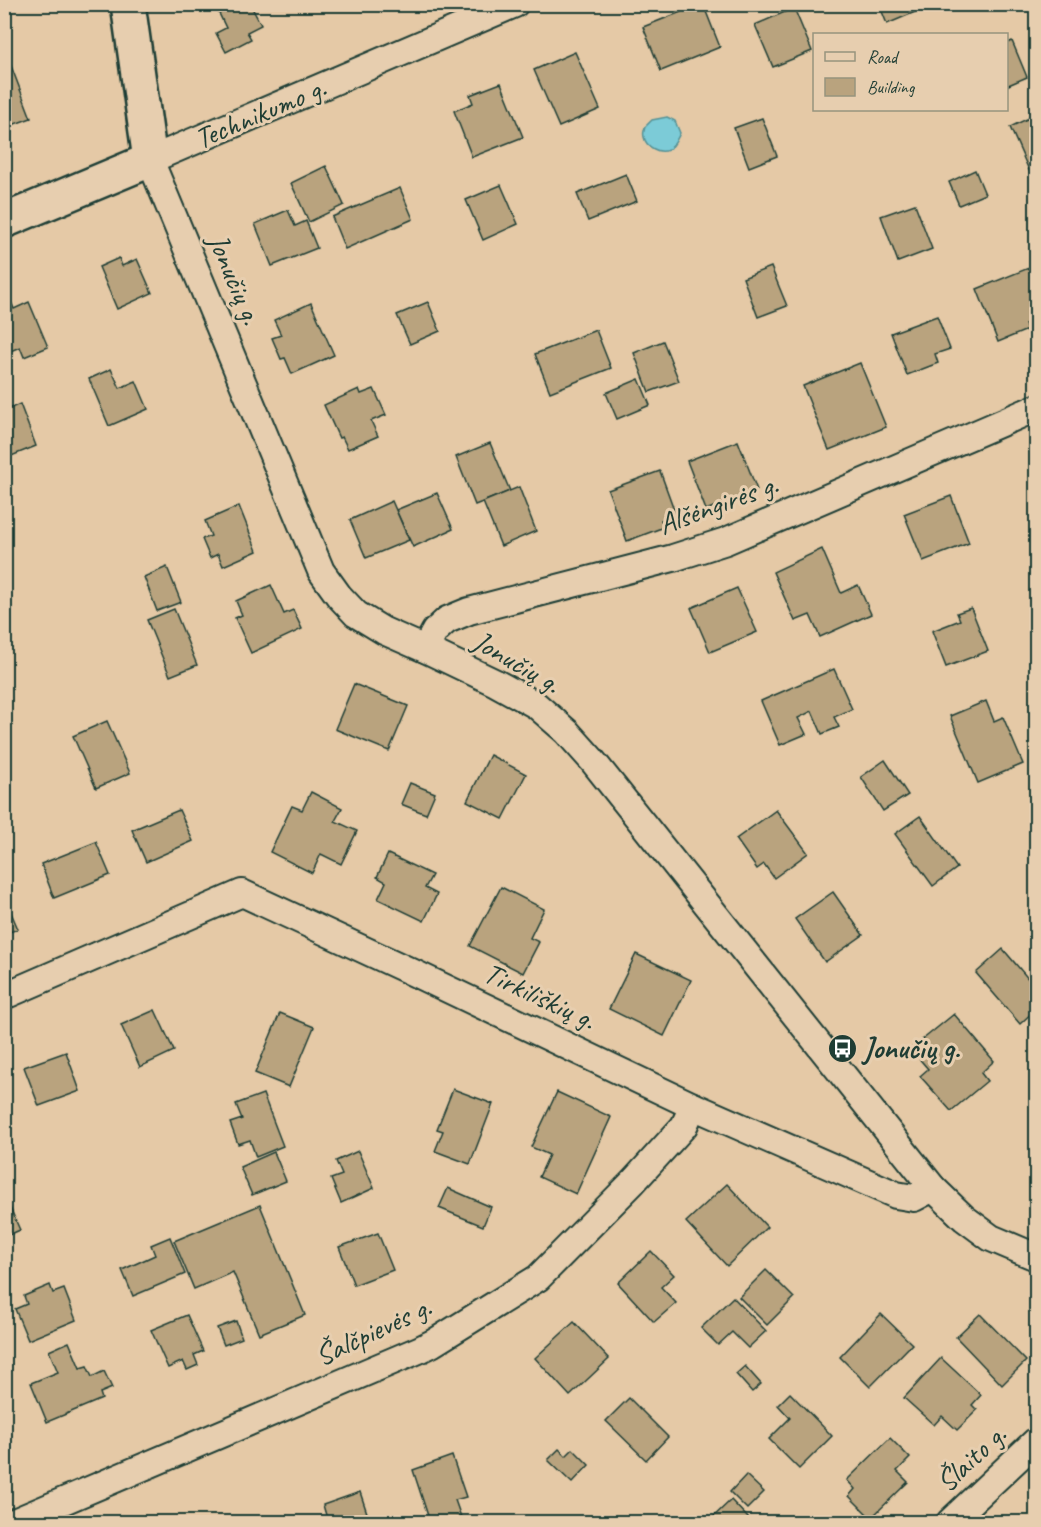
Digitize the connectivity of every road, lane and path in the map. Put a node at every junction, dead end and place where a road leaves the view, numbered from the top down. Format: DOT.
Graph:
graph roads {
  1 [pos="128,4"];
  2 [pos="515,4"];
  3 [pos="150,160"];
  4 [pos="4,221"];
  5 [pos="1036,408"];
  6 [pos="425,649"];
  7 [pos="4,996"];
  8 [pos="693,1106"];
  9 [pos="933,1188"];
  10 [pos="1036,1257"];
  11 [pos="1036,1441"];
  12 [pos="14,1522"];
  13 [pos="950,1522"];
  1 -- 3 [label="street"];
  2 -- 3 [label="street, Technikumo g."];
  3 -- 4 [label="street, Technikumo g."];
  3 -- 6 [label="street, Jonučių g."];
  5 -- 6 [label="street, Alšėngirės g."];
  6 -- 9 [label="street, Jonučių g."];
  7 -- 8 [label="street, Tirkiliškių g."];
  8 -- 9 [label="street, Tirkiliškių g."];
  8 -- 12 [label="street, Šalčpievės g."];
  9 -- 10 [label="street"];
  11 -- 13 [label="street, Šlaito g."];
}
